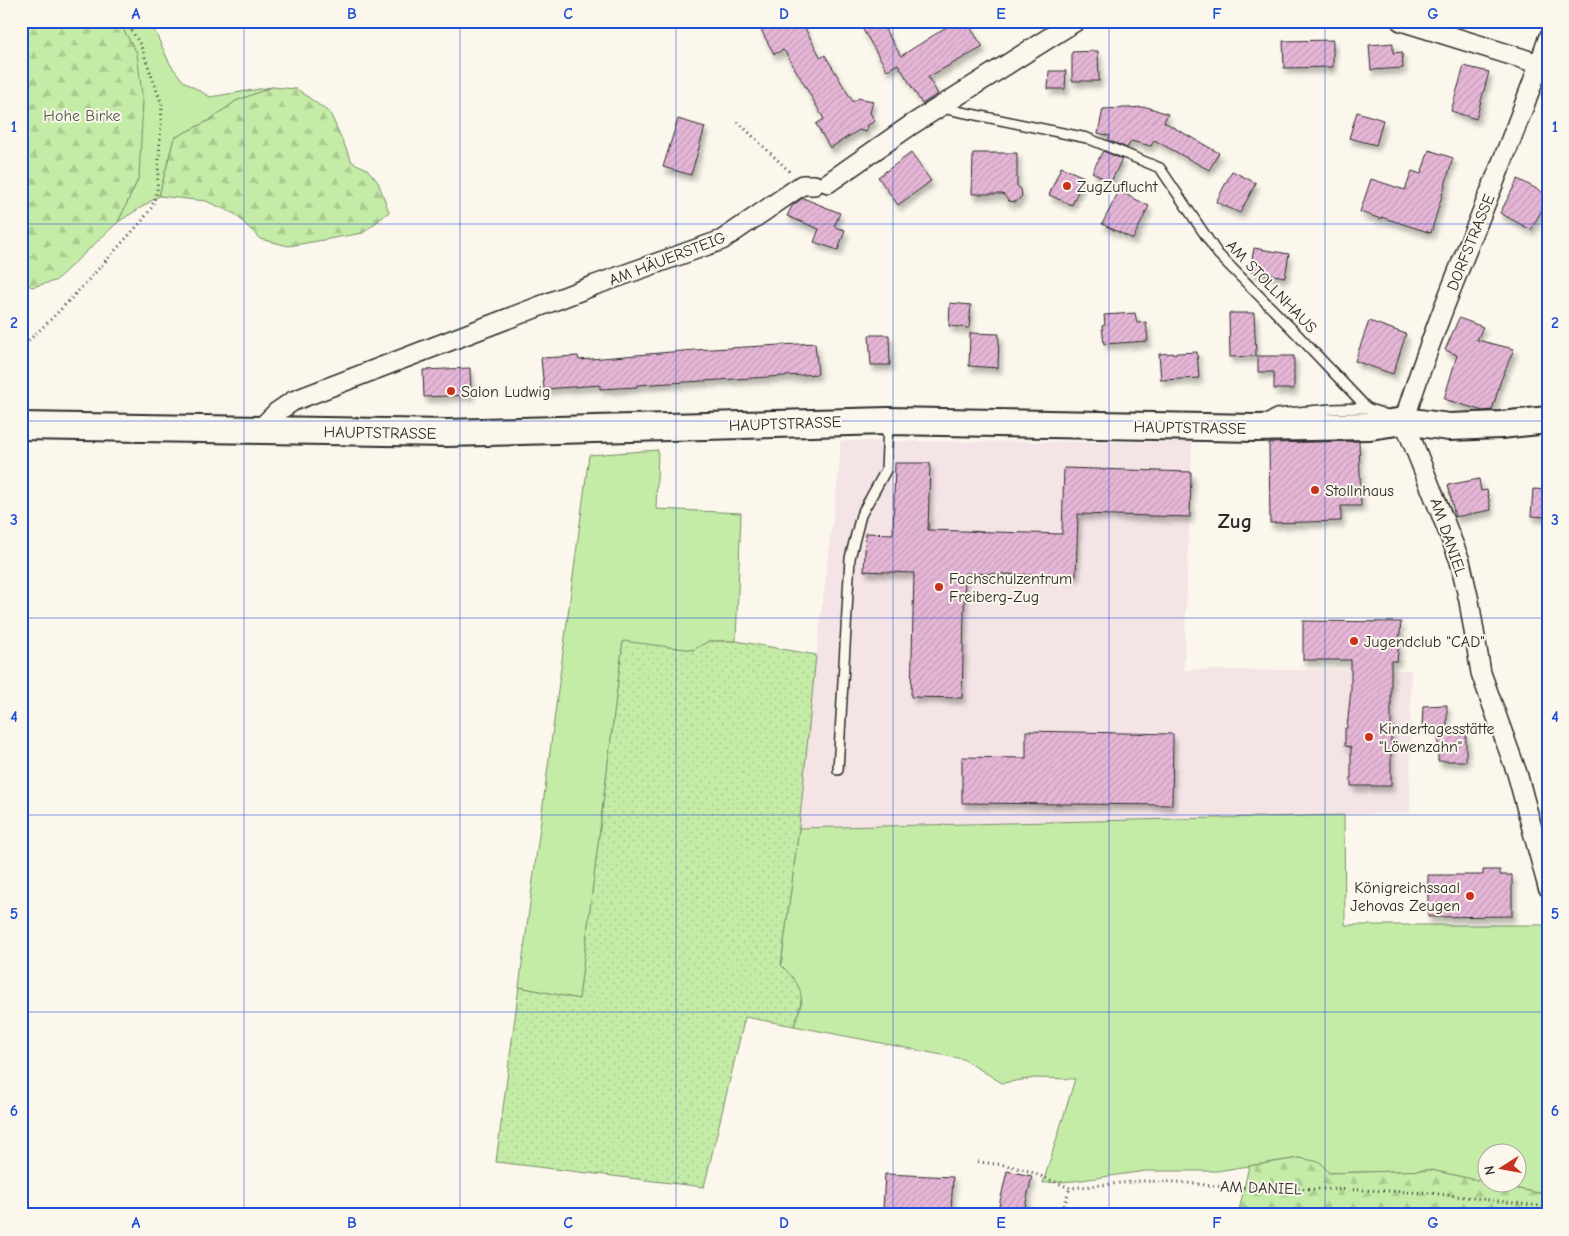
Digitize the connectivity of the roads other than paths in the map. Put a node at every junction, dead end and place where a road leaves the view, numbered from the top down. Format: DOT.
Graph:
graph roads {
  1 [pos="1076,21"];
  2 [pos="1401,21"];
  3 [pos="1548,39"];
  4 [pos="1540,64"];
  5 [pos="939,107"];
  6 [pos="1367,408"];
  7 [pos="1548,420"];
  8 [pos="888,421"];
  9 [pos="1404,421"];
  10 [pos="21,426"];
  11 [pos="1256,428"];
  12 [pos="258,431"];
  13 [pos="838,770"];
  14 [pos="1548,887"];
  1 -- 5 [label="street, AM HÄUERSTEIG"];
  2 -- 4 [label="street"];
  3 -- 4 [label="street, DORFSTRASSE"];
  4 -- 9 [label="street, DORFSTRASSE"];
  5 -- 6 [label="lane, AM STOLLNHAUS"];
  5 -- 12 [label="street, AM HÄUERSTEIG"];
  6 -- 9 [label="lane"];
  6 -- 11 [label="lane"];
  7 -- 9 [label="street, HAUPTSTRASSE"];
  8 -- 11 [label="street, HAUPTSTRASSE"];
  8 -- 12 [label="street, HAUPTSTRASSE"];
  8 -- 13 [label="lane"];
  9 -- 11 [label="street, HAUPTSTRASSE"];
  9 -- 14 [label="street, AM DANIEL"];
  10 -- 12 [label="street, HAUPTSTRASSE"];
}
